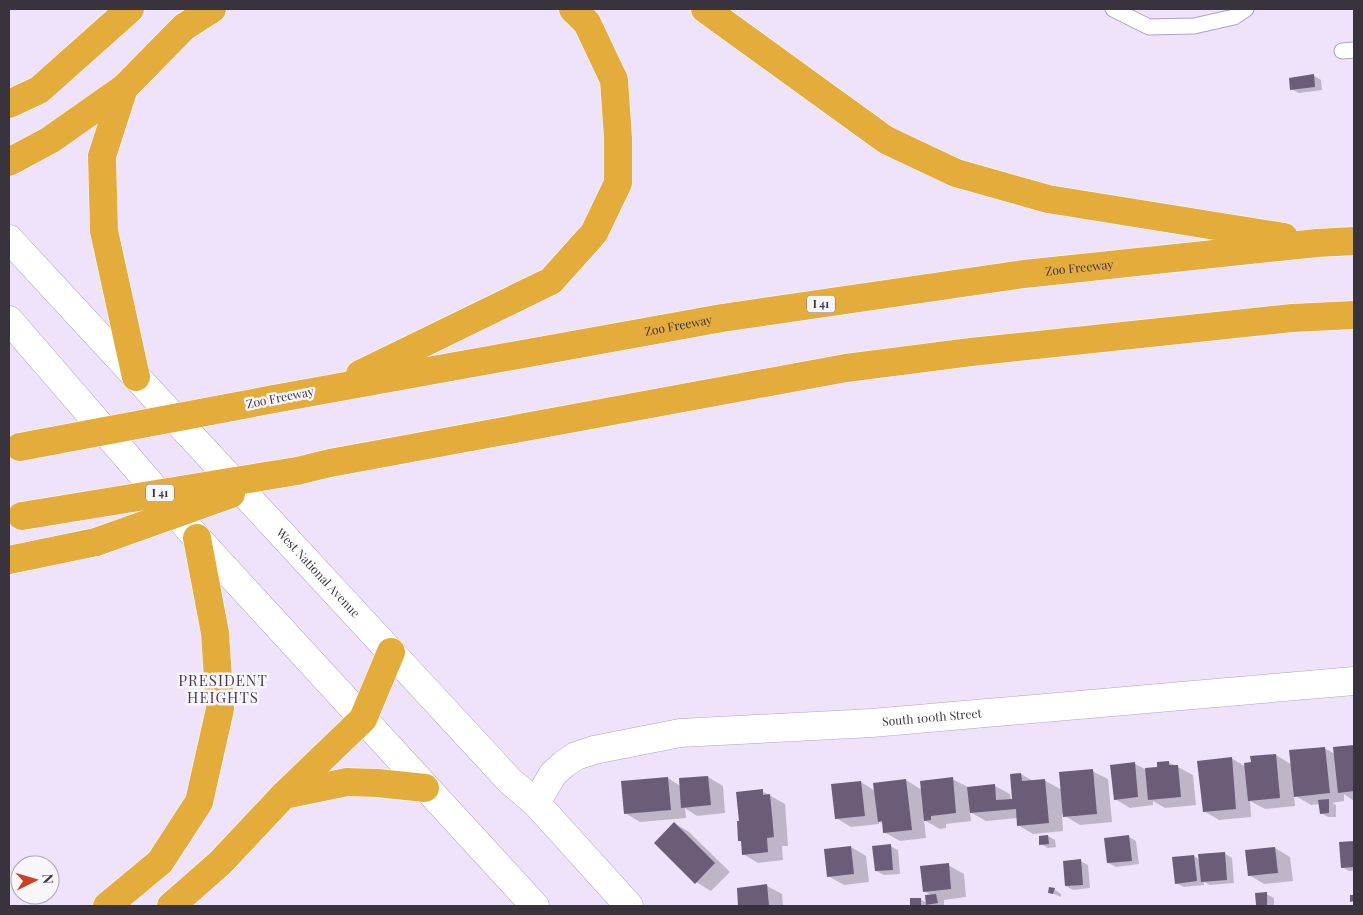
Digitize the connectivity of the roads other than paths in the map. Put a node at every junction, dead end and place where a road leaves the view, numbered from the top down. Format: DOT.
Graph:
graph roads {
  1 [pos="130,9"];
  2 [pos="212,9"];
  3 [pos="572,9"];
  4 [pos="705,9"];
  5 [pos="1113,9"];
  6 [pos="1246,9"];
  7 [pos="124,88"];
  8 [pos="9,104"];
  9 [pos="9,162"];
  10 [pos="9,240"];
  11 [pos="1354,241"];
  12 [pos="1317,243"];
  13 [pos="1354,315"];
  14 [pos="9,320"];
  15 [pos="136,377"];
  16 [pos="328,390"];
  17 [pos="14,448"];
  18 [pos="297,471"];
  19 [pos="16,517"];
  20 [pos="197,538"];
  21 [pos="9,560"];
  22 [pos="391,652"];
  23 [pos="1354,681"];
  24 [pos="363,719"];
  25 [pos="425,788"];
  26 [pos="284,795"];
  27 [pos="536,803"];
  28 [pos="107,906"];
  29 [pos="171,906"];
  30 [pos="535,906"];
  31 [pos="629,906"];
  1 -- 8 [label="highway"];
  2 -- 7 [label="highway"];
  3 -- 16 [label="highway"];
  4 -- 12 [label="highway"];
  5 -- 6 [label="lane"];
  7 -- 9 [label="highway"];
  7 -- 15 [label="highway"];
  10 -- 15 [label="main road, West National Avenue"];
  11 -- 12 [label="highway, Zoo Freeway / I 41"];
  12 -- 16 [label="highway, Zoo Freeway / I 41"];
  13 -- 18 [label="highway, I 41"];
  14 -- 20 [label="main road"];
  15 -- 22 [label="main road, West National Avenue"];
  16 -- 17 [label="highway, Zoo Freeway / I 41, bridge"];
  18 -- 19 [label="highway, I 41, bridge"];
  18 -- 21 [label="highway, bridge"];
  20 -- 24 [label="main road"];
  20 -- 28 [label="highway"];
  22 -- 24 [label="highway"];
  22 -- 27 [label="main road, West National Avenue"];
  23 -- 27 [label="main road, South 100th Street"];
  24 -- 25 [label="main road"];
  24 -- 26 [label="highway"];
  25 -- 26 [label="highway"];
  25 -- 30 [label="main road"];
  26 -- 29 [label="highway"];
  27 -- 31 [label="main road, West National Avenue"];
}
